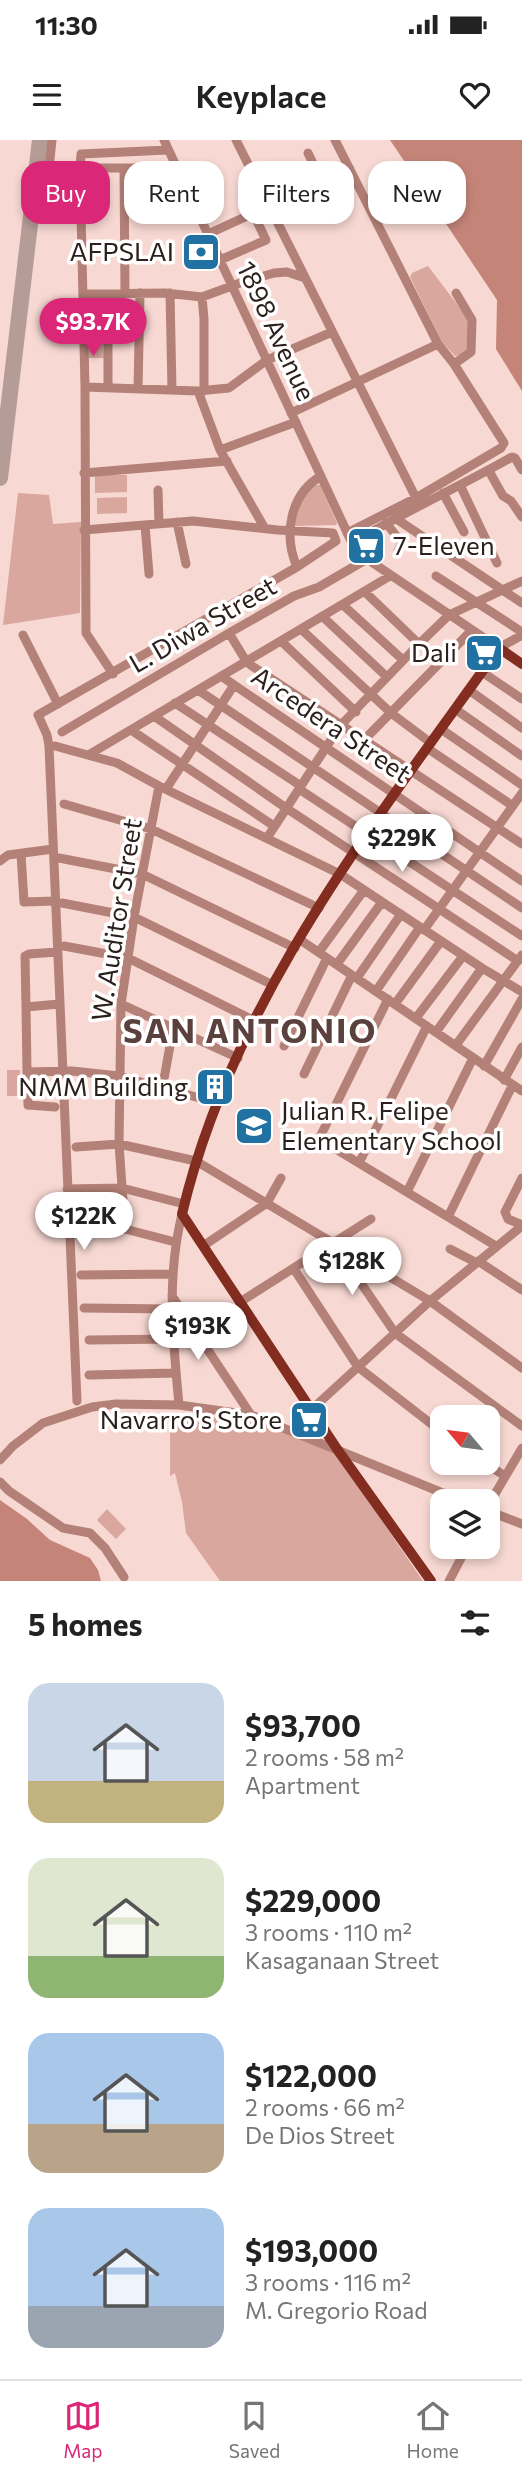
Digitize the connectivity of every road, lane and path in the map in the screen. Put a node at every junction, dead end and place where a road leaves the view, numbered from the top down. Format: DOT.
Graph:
graph roads {
  1 [pos="52,140"];
  2 [pos="164,140"];
  3 [pos="335,140"];
  4 [pos="240,141"];
  5 [pos="168,150"];
  6 [pos="308,153"];
  7 [pos="50,161"];
  8 [pos="81,161"];
  9 [pos="174,161"];
  10 [pos="249,161"];
  11 [pos="312,161"];
  12 [pos="346,161"];
  13 [pos="110,167"];
  14 [pos="124,167"];
  15 [pos="354,177"];
  16 [pos="238,220"];
  17 [pos="81,224"];
  18 [pos="124,224"];
  19 [pos="203,224"];
  20 [pos="258,224"];
  21 [pos="278,224"];
  22 [pos="208,234"];
  23 [pos="220,260"];
  24 [pos="302,276"];
  25 [pos="232,286"];
  26 [pos="124,293"];
  27 [pos="140,293"];
  28 [pos="170,293"];
  29 [pos="456,293"];
  30 [pos="83,294"];
  31 [pos="202,297"];
  32 [pos="84,322"];
  33 [pos="332,332"];
  34 [pos="438,344"];
  35 [pos="267,360"];
  36 [pos="454,364"];
  37 [pos="358,383"];
  38 [pos="85,387"];
  39 [pos="108,388"];
  40 [pos="138,389"];
  41 [pos="172,390"];
  42 [pos="201,391"];
  43 [pos="293,418"];
  44 [pos="220,450"];
  45 [pos="227,461"];
  46 [pos="522,470"];
  47 [pos="489,471"];
  48 [pos="85,473"];
  49 [pos="321,476"];
  50 [pos="460,485"];
  51 [pos="159,490"];
  52 [pos="443,493"];
  53 [pos="416,498"];
  54 [pos="522,517"];
  55 [pos="391,520"];
  56 [pos="177,522"];
  57 [pos="159,523"];
  58 [pos="145,525"];
  59 [pos="264,527"];
  60 [pos="84,530"];
  61 [pos="290,531"];
  62 [pos="464,532"];
  63 [pos="350,539"];
  64 [pos="398,551"];
  65 [pos="367,559"];
  66 [pos="497,563"];
  67 [pos="186,564"];
  68 [pos="297,567"];
  69 [pos="149,574"];
  70 [pos="390,576"];
  71 [pos="436,576"];
  72 [pos="522,581"];
  73 [pos="504,591"];
  74 [pos="365,592"];
  75 [pos="478,603"];
  76 [pos="522,603"];
  77 [pos="343,605"];
  78 [pos="449,615"];
  79 [pos="323,617"];
  80 [pos="302,630"];
  81 [pos="472,630"];
  82 [pos="229,633"];
  83 [pos="522,634"];
  84 [pos="23,635"];
  85 [pos="282,642"];
  86 [pos="419,644"];
  87 [pos="499,648"];
  88 [pos="403,660"];
  89 [pos="246,661"];
  90 [pos="522,664"];
  91 [pos="482,672"];
  92 [pos="113,674"];
  93 [pos="221,676"];
  94 [pos="387,677"];
  95 [pos="234,685"];
  96 [pos="198,690"];
  97 [pos="469,690"];
  98 [pos="371,695"];
  99 [pos="522,699"];
  100 [pos="176,703"];
  101 [pos="58,704"];
  102 [pos="220,706"];
  103 [pos="455,709"];
  104 [pos="356,712"];
  105 [pos="391,713"];
  106 [pos="154,716"];
  107 [pos="208,725"];
  108 [pos="340,726"];
  109 [pos="522,728"];
  110 [pos="441,729"];
  111 [pos="131,730"];
  112 [pos="62,732"];
  113 [pos="363,741"];
  114 [pos="195,745"];
  115 [pos="55,746"];
  116 [pos="429,746"];
  117 [pos="326,748"];
  118 [pos="90,754"];
  119 [pos="522,756"];
  120 [pos="182,765"];
  121 [pos="313,767"];
  122 [pos="411,771"];
  123 [pos="522,785"];
  124 [pos="162,787"];
  125 [pos="300,788"];
  126 [pos="522,793"];
  127 [pos="395,794"];
  128 [pos="64,804"];
  129 [pos="513,806"];
  130 [pos="286,808"];
  131 [pos="382,813"];
  132 [pos="274,826"];
  133 [pos="497,828"];
  134 [pos="152,830"];
  135 [pos="368,833"];
  136 [pos="267,838"];
  137 [pos="521,840"];
  138 [pos="53,849"];
  139 [pos="480,852"];
  140 [pos="354,853"];
  141 [pos="21,854"];
  142 [pos="59,859"];
  143 [pos="0,861"];
  144 [pos="467,870"];
  145 [pos="142,874"];
  146 [pos="340,874"];
  147 [pos="522,881"];
  148 [pos="364,890"];
  149 [pos="452,891"];
  150 [pos="59,902"];
  151 [pos="382,902"];
  152 [pos="318,908"];
  153 [pos="522,908"];
  154 [pos="439,909"];
  155 [pos="401,914"];
  156 [pos="134,918"];
  157 [pos="422,928"];
  158 [pos="522,936"];
  159 [pos="441,941"];
  160 [pos="297,944"];
  161 [pos="60,949"];
  162 [pos="323,955"];
  163 [pos="463,956"];
  164 [pos="128,958"];
  165 [pos="520,958"];
  166 [pos="337,964"];
  167 [pos="482,968"];
  168 [pos="354,976"];
  169 [pos="503,982"];
  170 [pos="274,985"];
  171 [pos="376,991"];
  172 [pos="522,992"];
  173 [pos="522,999"];
  174 [pos="391,1001"];
  175 [pos="59,1004"];
  176 [pos="121,1004"];
  177 [pos="26,1007"];
  178 [pos="416,1018"];
  179 [pos="255,1021"];
  180 [pos="427,1026"];
  181 [pos="173,1028"];
  182 [pos="436,1032"];
  183 [pos="456,1045"];
  184 [pos="284,1046"];
  185 [pos="522,1047"];
  186 [pos="238,1058"];
  187 [pos="473,1058"];
  188 [pos="484,1066"];
  189 [pos="27,1072"];
  190 [pos="62,1072"];
  191 [pos="304,1074"];
  192 [pos="119,1076"];
  193 [pos="508,1083"];
  194 [pos="162,1090"];
  195 [pos="522,1091"];
  196 [pos="218,1103"];
  197 [pos="55,1107"];
  198 [pos="119,1144"];
  199 [pos="76,1147"];
  200 [pos="196,1161"];
  201 [pos="359,1163"];
  202 [pos="281,1178"];
  203 [pos="522,1178"];
  204 [pos="122,1188"];
  205 [pos="67,1189"];
  206 [pos="407,1192"];
  207 [pos="267,1203"];
  208 [pos="183,1209"];
  209 [pos="448,1217"];
  210 [pos="371,1219"];
  211 [pos="522,1226"];
  212 [pos="125,1229"];
  213 [pos="80,1232"];
  214 [pos="512,1234"];
  215 [pos="522,1238"];
  216 [pos="175,1242"];
  217 [pos="333,1243"];
  218 [pos="204,1246"];
  219 [pos="496,1246"];
  220 [pos="450,1249"];
  221 [pos="477,1262"];
  222 [pos="295,1269"];
  223 [pos="171,1274"];
  224 [pos="81,1275"];
  225 [pos="522,1290"];
  226 [pos="171,1295"];
  227 [pos="430,1301"];
  228 [pos="240,1302"];
  229 [pos="84,1308"];
  230 [pos="171,1309"];
  231 [pos="395,1333"];
  232 [pos="173,1339"];
  233 [pos="89,1340"];
  234 [pos="358,1367"];
  235 [pos="522,1368"];
  236 [pos="176,1373"];
  237 [pos="89,1375"];
  238 [pos="77,1401"];
  239 [pos="179,1405"];
  240 [pos="311,1410"];
  241 [pos="251,1415"];
  242 [pos="430,1423"];
  243 [pos="522,1426"];
  244 [pos="522,1448"];
  245 [pos="337,1449"];
  246 [pos="0,1460"];
  247 [pos="500,1473"];
  248 [pos="505,1476"];
  249 [pos="0,1482"];
  250 [pos="434,1489"];
  251 [pos="498,1489"];
  252 [pos="500,1516"];
  253 [pos="522,1524"];
  254 [pos="461,1559"];
  255 [pos="124,1577"];
  256 [pos="431,1581"];
  257 [pos="449,1581"];
  1 -- 7 [label="street"];
  2 -- 5 [label="street, 1898 Avenue"];
  3 -- 12 [label="street"];
  4 -- 10 [label="street"];
  5 -- 8 [label="street"];
  5 -- 9 [label="street, 1898 Avenue"];
  6 -- 11 [label="street"];
  13 -- 14 [label="street"];
  15 -- 34 [label="street"];
  16 -- 22 [label="street"];
  17 -- 30 [label="street"];
  18 -- 26 [label="street"];
  19 -- 22 [label="street, 1898 Avenue"];
  20 -- 23 [label="street"];
  21 -- 24 [label="street"];
  22 -- 23 [label="street, 1898 Avenue"];
  23 -- 25 [label="street, 1898 Avenue"];
  24 -- 25 [label="street"];
  24 -- 33 [label="street"];
  25 -- 31 [label="street"];
  25 -- 35 [label="street, 1898 Avenue"];
  26 -- 27 [label="street"];
  26 -- 30 [label="street"];
  27 -- 28 [label="street"];
  27 -- 40 [label="street"];
  28 -- 31 [label="street"];
  28 -- 41 [label="street"];
  29 -- 36 [label="street"];
  30 -- 32 [label="street"];
  31 -- 42 [label="street"];
  32 -- 38 [label="street"];
  32 -- 39 [label="street"];
  33 -- 35 [label="street"];
  33 -- 37 [label="street"];
  34 -- 36 [label="street"];
  34 -- 37 [label="street"];
  35 -- 42 [label="street"];
  35 -- 43 [label="street, 1898 Avenue"];
  36 -- 53 [label="street"];
  37 -- 43 [label="street"];
  37 -- 53 [label="street"];
  38 -- 39 [label="street"];
  38 -- 48 [label="street"];
  39 -- 40 [label="street"];
  40 -- 41 [label="street"];
  41 -- 42 [label="street"];
  42 -- 44 [label="street"];
  43 -- 44 [label="street"];
  43 -- 49 [label="street, 1898 Avenue"];
  44 -- 45 [label="street"];
  45 -- 48 [label="street"];
  45 -- 59 [label="street"];
  46 -- 47 [label="street"];
  47 -- 50 [label="street"];
  47 -- 54 [label="street"];
  48 -- 60 [label="street"];
  49 -- 61 [label="street"];
  49 -- 63 [label="street, 1898 Avenue"];
  50 -- 52 [label="street"];
  50 -- 66 [label="street"];
  51 -- 57 [label="street"];
  52 -- 55 [label="street"];
  52 -- 62 [label="street"];
  53 -- 63 [label="street"];
  55 -- 63 [label="street"];
  55 -- 64 [label="street"];
  55 -- 73 [label="street"];
  56 -- 57 [label="street"];
  56 -- 59 [label="street"];
  56 -- 67 [label="street"];
  57 -- 58 [label="street"];
  58 -- 60 [label="street"];
  58 -- 69 [label="street"];
  59 -- 61 [label="street"];
  60 -- 92 [label="street"];
  61 -- 68 [label="street"];
  61 -- 68 [label="street"];
  63 -- 65 [label="street, 1898 Avenue"];
  65 -- 70 [label="street, 1898 Avenue"];
  65 -- 82 [label="street, L. Diwa Street"];
  68 -- 92 [label="street"];
  70 -- 74 [label="street"];
  70 -- 78 [label="street, 1898 Avenue"];
  71 -- 75 [label="street"];
  72 -- 73 [label="street"];
  73 -- 75 [label="street"];
  73 -- 76 [label="street"];
  74 -- 77 [label="street"];
  74 -- 86 [label="street"];
  75 -- 78 [label="street"];
  75 -- 83 [label="street"];
  77 -- 79 [label="street"];
  77 -- 88 [label="street"];
  78 -- 81 [label="street, 1898 Avenue"];
  78 -- 86 [label="street"];
  79 -- 80 [label="street"];
  79 -- 94 [label="street"];
  80 -- 85 [label="street"];
  80 -- 98 [label="street"];
  81 -- 87 [label="street, 1898 Avenue"];
  81 -- 105 [label="street"];
  82 -- 89 [label="street"];
  82 -- 112 [label="street, L. Diwa Street"];
  83 -- 87 [label="street"];
  84 -- 101 [label="street"];
  85 -- 89 [label="street"];
  85 -- 104 [label="street"];
  86 -- 88 [label="street"];
  87 -- 90 [label="main road"];
  87 -- 91 [label="main road"];
  88 -- 94 [label="street"];
  89 -- 93 [label="street"];
  89 -- 108 [label="street"];
  91 -- 97 [label="main road"];
  91 -- 99 [label="street"];
  92 -- 101 [label="street"];
  93 -- 95 [label="street, Arcedera Street"];
  93 -- 96 [label="street"];
  94 -- 98 [label="street"];
  95 -- 102 [label="street"];
  95 -- 117 [label="street, Arcedera Street"];
  96 -- 100 [label="street"];
  96 -- 102 [label="street"];
  97 -- 103 [label="main road"];
  97 -- 109 [label="street"];
  98 -- 104 [label="street"];
  98 -- 105 [label="street"];
  100 -- 106 [label="street"];
  100 -- 107 [label="street"];
  101 -- 138 [label="street"];
  102 -- 107 [label="street"];
  102 -- 121 [label="street"];
  103 -- 110 [label="main road"];
  103 -- 119 [label="street"];
  104 -- 108 [label="street"];
  105 -- 113 [label="street"];
  105 -- 116 [label="street"];
  106 -- 111 [label="street"];
  106 -- 114 [label="street"];
  107 -- 114 [label="street"];
  107 -- 125 [label="street"];
  108 -- 113 [label="street"];
  108 -- 117 [label="street"];
  110 -- 116 [label="main road"];
  110 -- 123 [label="street"];
  111 -- 118 [label="street"];
  111 -- 120 [label="street"];
  113 -- 122 [label="street"];
  114 -- 120 [label="street"];
  114 -- 130 [label="street"];
  115 -- 118 [label="street"];
  116 -- 122 [label="main road"];
  116 -- 129 [label="street"];
  117 -- 121 [label="street"];
  117 -- 127 [label="street, Arcedera Street"];
  118 -- 124 [label="street"];
  120 -- 124 [label="street"];
  120 -- 132 [label="street"];
  121 -- 125 [label="street"];
  121 -- 131 [label="street"];
  122 -- 127 [label="main road"];
  122 -- 133 [label="street"];
  124 -- 134 [label="street, W. Auditor Street"];
  124 -- 136 [label="street"];
  125 -- 130 [label="street"];
  125 -- 135 [label="street"];
  126 -- 129 [label="street"];
  127 -- 131 [label="main road"];
  127 -- 139 [label="street, Arcedera Street"];
  128 -- 134 [label="street"];
  129 -- 133 [label="street"];
  130 -- 132 [label="street"];
  130 -- 140 [label="street"];
  131 -- 135 [label="main road"];
  131 -- 144 [label="street"];
  132 -- 136 [label="street"];
  133 -- 137 [label="street"];
  133 -- 139 [label="street"];
  134 -- 145 [label="street, W. Auditor Street"];
  134 -- 152 [label="street"];
  135 -- 140 [label="main road"];
  135 -- 149 [label="street"];
  136 -- 146 [label="street"];
  138 -- 141 [label="street"];
  138 -- 150 [label="street"];
  139 -- 144 [label="street"];
  139 -- 147 [label="street, Arcedera Street"];
  140 -- 146 [label="main road"];
  140 -- 154 [label="street"];
  141 -- 143 [label="street"];
  141 -- 150 [label="street"];
  142 -- 145 [label="street"];
  144 -- 149 [label="street"];
  144 -- 153 [label="street"];
  145 -- 156 [label="street, W. Auditor Street"];
  145 -- 160 [label="street"];
  146 -- 148 [label="street"];
  146 -- 152 [label="main road"];
  148 -- 151 [label="street"];
  148 -- 162 [label="street"];
  149 -- 154 [label="street"];
  149 -- 158 [label="street"];
  150 -- 156 [label="street"];
  150 -- 161 [label="street"];
  151 -- 155 [label="street"];
  151 -- 166 [label="street"];
  152 -- 160 [label="main road"];
  154 -- 157 [label="street"];
  154 -- 165 [label="street"];
  155 -- 157 [label="street"];
  155 -- 168 [label="street"];
  156 -- 164 [label="street, W. Auditor Street"];
  156 -- 170 [label="street"];
  157 -- 159 [label="street"];
  157 -- 171 [label="street"];
  159 -- 163 [label="street"];
  159 -- 174 [label="street"];
  160 -- 162 [label="street"];
  160 -- 170 [label="main road"];
  161 -- 164 [label="street"];
  161 -- 175 [label="street"];
  161 -- 177 [label="street"];
  162 -- 166 [label="street"];
  162 -- 184 [label="street"];
  163 -- 167 [label="street"];
  163 -- 178 [label="street"];
  164 -- 176 [label="street, W. Auditor Street"];
  164 -- 179 [label="street"];
  165 -- 169 [label="street"];
  166 -- 168 [label="street"];
  167 -- 169 [label="street"];
  167 -- 182 [label="street"];
  168 -- 171 [label="street"];
  168 -- 191 [label="street"];
  169 -- 172 [label="street"];
  169 -- 183 [label="street"];
  170 -- 179 [label="main road"];
  171 -- 174 [label="street"];
  173 -- 188 [label="street"];
  174 -- 178 [label="street"];
  174 -- 201 [label="street"];
  175 -- 177 [label="street"];
  175 -- 190 [label="street"];
  176 -- 181 [label="street"];
  176 -- 192 [label="street, W. Auditor Street"];
  177 -- 189 [label="street"];
  178 -- 180 [label="street"];
  179 -- 186 [label="main road"];
  180 -- 182 [label="street"];
  180 -- 201 [label="street"];
  181 -- 186 [label="street"];
  181 -- 194 [label="street"];
  182 -- 183 [label="street"];
  183 -- 187 [label="street"];
  185 -- 193 [label="street"];
  186 -- 196 [label="main road"];
  187 -- 188 [label="street"];
  187 -- 206 [label="street"];
  188 -- 193 [label="street"];
  189 -- 190 [label="street"];
  189 -- 197 [label="street"];
  190 -- 192 [label="street"];
  190 -- 205 [label="street"];
  192 -- 194 [label="street"];
  192 -- 198 [label="street, W. Auditor Street"];
  193 -- 195 [label="street"];
  193 -- 209 [label="street"];
  194 -- 196 [label="street"];
  196 -- 200 [label="main road"];
  198 -- 199 [label="street"];
  198 -- 200 [label="street"];
  198 -- 204 [label="street, W. Auditor Street"];
  200 -- 207 [label="street"];
  200 -- 208 [label="main road"];
  201 -- 206 [label="street"];
  202 -- 207 [label="street"];
  203 -- 211 [label="street"];
  204 -- 205 [label="street"];
  204 -- 208 [label="street"];
  204 -- 212 [label="street, W. Auditor Street"];
  205 -- 238 [label="street"];
  206 -- 209 [label="street"];
  207 -- 217 [label="street"];
  207 -- 218 [label="street"];
  208 -- 216 [label="street"];
  208 -- 218 [label="main road"];
  209 -- 219 [label="street"];
  210 -- 217 [label="street"];
  211 -- 214 [label="street"];
  212 -- 213 [label="street"];
  212 -- 216 [label="street"];
  214 -- 215 [label="street"];
  214 -- 219 [label="street"];
  216 -- 223 [label="street"];
  217 -- 222 [label="street"];
  217 -- 227 [label="street"];
  217 -- 231 [label="street"];
  218 -- 228 [label="main road"];
  219 -- 221 [label="street"];
  220 -- 221 [label="street"];
  221 -- 225 [label="street"];
  221 -- 227 [label="street"];
  222 -- 228 [label="street"];
  222 -- 234 [label="street"];
  223 -- 224 [label="street"];
  223 -- 226 [label="street"];
  226 -- 230 [label="street"];
  226 -- 241 [label="street"];
  227 -- 231 [label="street"];
  227 -- 235 [label="street"];
  228 -- 240 [label="main road"];
  229 -- 230 [label="street"];
  230 -- 232 [label="street"];
  231 -- 234 [label="street"];
  231 -- 243 [label="street"];
  232 -- 233 [label="street"];
  232 -- 236 [label="street"];
  234 -- 240 [label="street"];
  234 -- 242 [label="street"];
  236 -- 237 [label="street"];
  236 -- 239 [label="street"];
  239 -- 241 [label="street"];
  239 -- 246 [label="street"];
  240 -- 245 [label="main road"];
  241 -- 245 [label="street"];
  244 -- 248 [label="street"];
  245 -- 250 [label="street"];
  245 -- 256 [label="main road"];
  247 -- 248 [label="street"];
  248 -- 251 [label="street"];
  249 -- 255 [label="street"];
  252 -- 253 [label="street"];
  254 -- 257 [label="street"];
}
